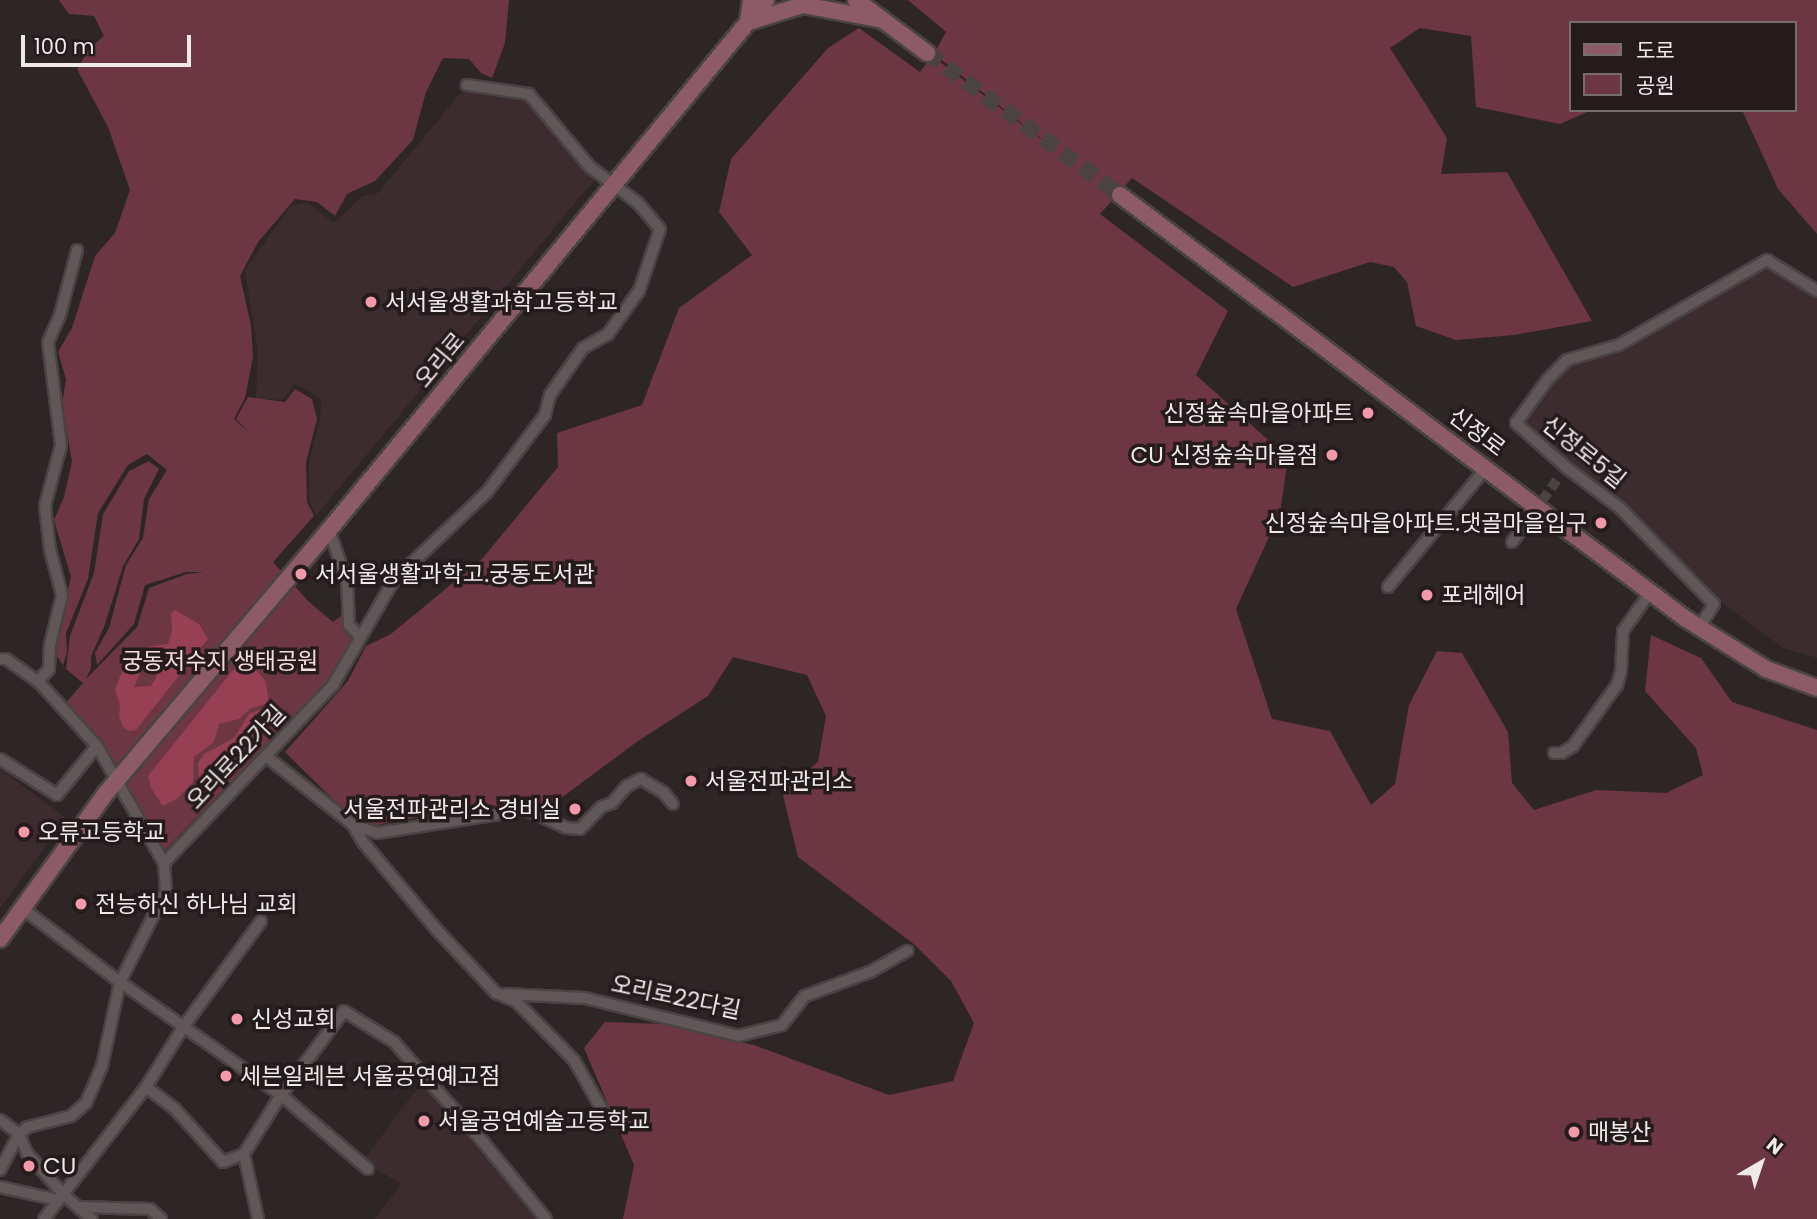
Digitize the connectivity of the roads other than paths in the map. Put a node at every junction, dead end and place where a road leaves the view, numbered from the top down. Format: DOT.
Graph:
graph roads {
  1 [pos="751,0"];
  2 [pos="765,0"];
  3 [pos="856,0"];
  4 [pos="883,20"];
  5 [pos="748,22"];
  6 [pos="928,53"];
  7 [pos="467,85"];
  8 [pos="614,187"];
  9 [pos="1119,195"];
  10 [pos="77,250"];
  11 [pos="1817,291"];
  12 [pos="1487,467"];
  13 [pos="1525,525"];
  14 [pos="329,530"];
  15 [pos="1512,542"];
  16 [pos="1388,587"];
  17 [pos="1651,591"];
  18 [pos="1699,628"];
  19 [pos="360,637"];
  20 [pos="0,659"];
  21 [pos="38,681"];
  22 [pos="1817,688"];
  23 [pos="97,747"];
  24 [pos="1554,753"];
  25 [pos="267,757"];
  26 [pos="0,759"];
  27 [pos="115,782"];
  28 [pos="673,804"];
  29 [pos="353,825"];
  30 [pos="164,863"];
  31 [pos="22,908"];
  32 [pos="261,921"];
  33 [pos="0,939"];
  34 [pos="907,951"];
  35 [pos="120,982"];
  36 [pos="496,993"];
  37 [pos="184,1026"];
  38 [pos="146,1087"];
  39 [pos="281,1095"];
  40 [pos="0,1120"];
  41 [pos="608,1120"];
  42 [pos="19,1134"];
  43 [pos="244,1154"];
  44 [pos="368,1169"];
  45 [pos="0,1170"];
  46 [pos="0,1187"];
  47 [pos="61,1197"];
  48 [pos="79,1207"];
  49 [pos="44,1219"];
  50 [pos="92,1219"];
  51 [pos="161,1219"];
  52 [pos="257,1219"];
  53 [pos="545,1219"];
  1 -- 5 [label="main road"];
  2 -- 5 [label="main road, 오리로"];
  3 -- 4 [label="main road"];
  4 -- 5 [label="main road"];
  4 -- 6 [label="main road"];
  5 -- 8 [label="main road, 오리로"];
  7 -- 8 [label="street"];
  8 -- 14 [label="main road, 오리로"];
  8 -- 19 [label="street, 오리로22가길"];
  9 -- 12 [label="main road, 신정로"];
  10 -- 21 [label="street"];
  11 -- 18 [label="street, 신정로5길"];
  12 -- 16 [label="street"];
  12 -- 17 [label="main road, 신정로"];
  13 -- 15 [label="street"];
  14 -- 19 [label="street"];
  14 -- 27 [label="main road, 오리로"];
  17 -- 18 [label="main road, 신정로"];
  17 -- 24 [label="street"];
  18 -- 22 [label="main road, 신정로"];
  19 -- 25 [label="street, 오리로22가길"];
  20 -- 21 [label="street"];
  21 -- 23 [label="street"];
  23 -- 26 [label="street"];
  23 -- 27 [label="street"];
  25 -- 29 [label="street"];
  25 -- 30 [label="street, 오리로22가길"];
  27 -- 30 [label="street"];
  27 -- 31 [label="main road, 오리로"];
  28 -- 29 [label="street"];
  29 -- 36 [label="street"];
  30 -- 35 [label="street"];
  31 -- 33 [label="main road, 오리로"];
  31 -- 35 [label="street"];
  32 -- 37 [label="street"];
  34 -- 36 [label="street, 오리로22다길"];
  35 -- 37 [label="street"];
  35 -- 42 [label="street"];
  36 -- 41 [label="street"];
  37 -- 38 [label="street"];
  37 -- 39 [label="street"];
  38 -- 43 [label="street"];
  38 -- 47 [label="street"];
  39 -- 43 [label="street"];
  39 -- 44 [label="street"];
  39 -- 53 [label="street"];
  40 -- 42 [label="street"];
  42 -- 45 [label="street"];
  42 -- 47 [label="street"];
  43 -- 52 [label="street"];
  46 -- 47 [label="street"];
  47 -- 48 [label="street"];
  47 -- 49 [label="street"];
  48 -- 50 [label="street"];
  48 -- 51 [label="street"];
}
